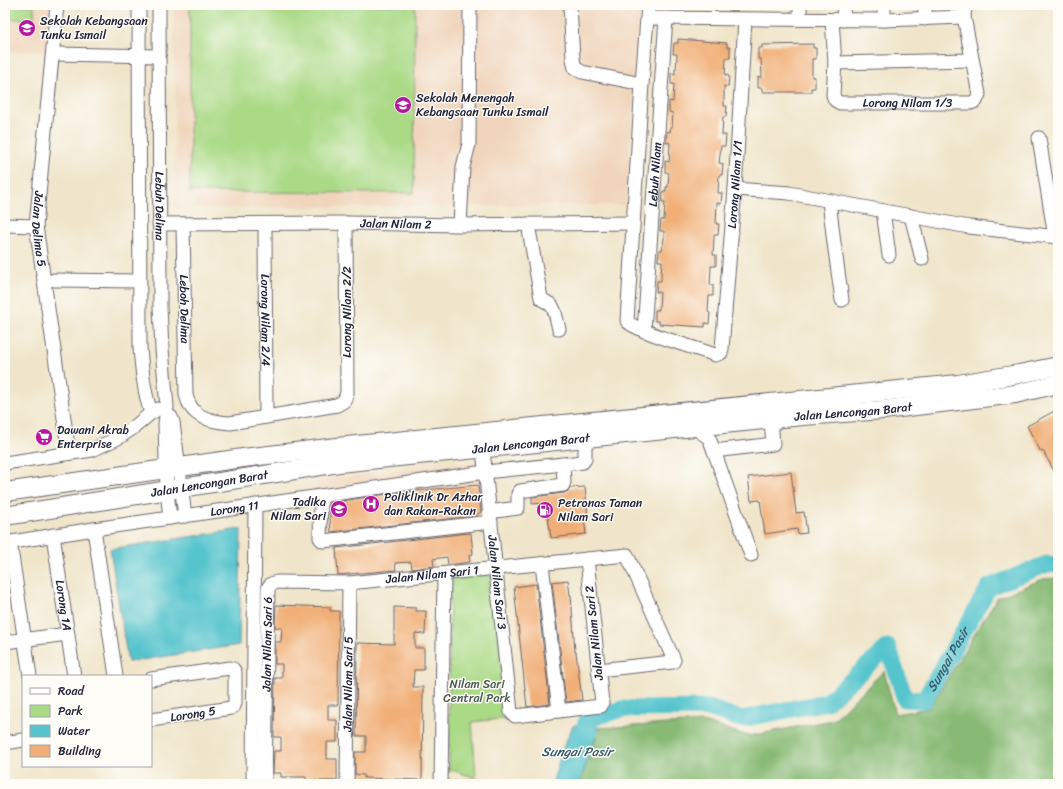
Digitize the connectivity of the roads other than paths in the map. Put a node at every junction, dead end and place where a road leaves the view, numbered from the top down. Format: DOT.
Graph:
graph roads {
  1 [pos="57,5"];
  2 [pos="139,5"];
  3 [pos="159,5"];
  4 [pos="470,5"];
  5 [pos="570,5"];
  6 [pos="800,5"];
  7 [pos="844,5"];
  8 [pos="884,5"];
  9 [pos="925,5"];
  10 [pos="648,11"];
  11 [pos="964,11"];
  12 [pos="666,18"];
  13 [pos="800,19"];
  14 [pos="925,19"];
  15 [pos="745,20"];
  16 [pos="838,20"];
  17 [pos="884,20"];
  18 [pos="52,54"];
  19 [pos="139,55"];
  20 [pos="159,56"];
  21 [pos="972,60"];
  22 [pos="835,63"];
  23 [pos="642,84"];
  24 [pos="1040,138"];
  25 [pos="735,189"];
  26 [pos="829,201"];
  27 [pos="883,211"];
  28 [pos="911,216"];
  29 [pos="632,222"];
  30 [pos="346,223"];
  31 [pos="159,224"];
  32 [pos="183,224"];
  33 [pos="265,224"];
  34 [pos="528,224"];
  35 [pos="5,225"];
  36 [pos="460,225"];
  37 [pos="36,226"];
  38 [pos="1057,237"];
  39 [pos="889,255"];
  40 [pos="922,258"];
  41 [pos="54,280"];
  42 [pos="139,281"];
  43 [pos="842,300"];
  44 [pos="559,329"];
  45 [pos="644,330"];
  46 [pos="1058,366"];
  47 [pos="1058,384"];
  48 [pos="167,407"];
  49 [pos="151,414"];
  50 [pos="266,417"];
  51 [pos="771,420"];
  52 [pos="695,428"];
  53 [pos="585,439"];
  54 [pos="483,450"];
  55 [pos="714,451"];
  56 [pos="69,453"];
  57 [pos="5,463"];
  58 [pos="563,464"];
  59 [pos="173,468"];
  60 [pos="485,472"];
  61 [pos="174,490"];
  62 [pos="5,492"];
  63 [pos="321,496"];
  64 [pos="255,506"];
  65 [pos="5,516"];
  66 [pos="185,516"];
  67 [pos="490,517"];
  68 [pos="170,518"];
  69 [pos="94,528"];
  70 [pos="53,535"];
  71 [pos="8,542"];
  72 [pos="750,555"];
  73 [pos="587,559"];
  74 [pos="542,564"];
  75 [pos="496,569"];
  76 [pos="444,574"];
  77 [pos="349,583"];
  78 [pos="68,634"];
  79 [pos="25,640"];
  80 [pos="5,642"];
  81 [pos="598,670"];
  82 [pos="30,675"];
  83 [pos="74,675"];
  84 [pos="116,675"];
  85 [pos="152,679"];
  86 [pos="559,711"];
  87 [pos="152,720"];
  88 [pos="22,740"];
  89 [pos="5,743"];
  90 [pos="253,784"];
  91 [pos="265,784"];
  92 [pos="347,784"];
  93 [pos="441,784"];
  1 -- 18 [label="street, Jalan Delima 5"];
  2 -- 19 [label="street"];
  3 -- 20 [label="street, Lebuh Delima"];
  4 -- 36 [label="street"];
  5 -- 23 [label="street"];
  6 -- 13 [label="street"];
  7 -- 16 [label="street, Lorong Nilam 1/3"];
  8 -- 17 [label="street"];
  9 -- 14 [label="street"];
  10 -- 12 [label="street"];
  10 -- 23 [label="street"];
  11 -- 14 [label="street"];
  11 -- 21 [label="street, Lorong Nilam 1/3"];
  12 -- 15 [label="street"];
  12 -- 45 [label="street, Lebuh Nilam"];
  13 -- 15 [label="street"];
  13 -- 16 [label="street"];
  14 -- 17 [label="street"];
  15 -- 25 [label="street, Lorong Nilam 1/1"];
  16 -- 17 [label="street"];
  16 -- 22 [label="street, Lorong Nilam 1/3"];
  18 -- 19 [label="street"];
  18 -- 37 [label="street, Jalan Delima 5"];
  19 -- 20 [label="street"];
  19 -- 42 [label="street"];
  20 -- 31 [label="street, Lebuh Delima"];
  21 -- 22 [label="street"];
  21 -- 22 [label="street, Lorong Nilam 1/3"];
  23 -- 29 [label="street"];
  24 -- 38 [label="street"];
  25 -- 26 [label="street"];
  25 -- 45 [label="street, Lorong Nilam 1/1"];
  26 -- 27 [label="street"];
  26 -- 43 [label="street"];
  27 -- 28 [label="street"];
  27 -- 39 [label="street"];
  28 -- 38 [label="street"];
  28 -- 40 [label="street"];
  29 -- 34 [label="street, Jalan Nilam 2"];
  29 -- 45 [label="street"];
  30 -- 33 [label="street, Jalan Nilam 2"];
  30 -- 36 [label="street, Jalan Nilam 2"];
  30 -- 50 [label="street, Lorong Nilam 2/2"];
  31 -- 32 [label="street, Jalan Nilam 2"];
  31 -- 48 [label="street, Lebuh Delima"];
  32 -- 33 [label="street, Jalan Nilam 2"];
  32 -- 50 [label="street, Leboh Delima"];
  33 -- 50 [label="street, Lorong Nilam 2/4"];
  34 -- 36 [label="street, Jalan Nilam 2"];
  34 -- 44 [label="street"];
  35 -- 37 [label="street"];
  37 -- 56 [label="street, Jalan Delima 5"];
  41 -- 42 [label="street"];
  42 -- 49 [label="street"];
  46 -- 59 [label="highway, Jalan Lencongan Barat"];
  47 -- 51 [label="highway, Jalan Lencongan Barat"];
  48 -- 49 [label="street"];
  48 -- 59 [label="street, Lebuh Delima"];
  49 -- 56 [label="street"];
  51 -- 52 [label="highway, Jalan Lencongan Barat"];
  51 -- 55 [label="street"];
  52 -- 53 [label="highway, Jalan Lencongan Barat"];
  52 -- 55 [label="street"];
  53 -- 54 [label="highway, Jalan Lencongan Barat"];
  53 -- 58 [label="street, Lorong 11"];
  54 -- 60 [label="street, Jalan Nilam Sari 3"];
  54 -- 61 [label="highway, Jalan Lencongan Barat"];
  55 -- 72 [label="street"];
  56 -- 57 [label="street"];
  58 -- 60 [label="street, Lorong 11"];
  58 -- 67 [label="street"];
  59 -- 61 [label="street, Lebuh Delima"];
  59 -- 62 [label="highway, Jalan Lencongan Barat"];
  60 -- 63 [label="street, Lorong 11"];
  60 -- 67 [label="street, Jalan Nilam Sari 3"];
  61 -- 65 [label="highway, Jalan Lencongan Barat"];
  61 -- 66 [label="street"];
  61 -- 68 [label="street"];
  63 -- 64 [label="street, Lorong 11"];
  63 -- 67 [label="street"];
  64 -- 66 [label="street, Lorong 11"];
  64 -- 90 [label="street"];
  66 -- 68 [label="street, Lorong 11"];
  67 -- 75 [label="street, Jalan Nilam Sari 3"];
  68 -- 69 [label="street, Lorong 11"];
  69 -- 70 [label="street, Lorong 11"];
  69 -- 84 [label="street"];
  70 -- 71 [label="street, Lorong 11"];
  70 -- 78 [label="street, Lorong 1A"];
  71 -- 79 [label="street"];
  73 -- 74 [label="street, Jalan Nilam Sari 1"];
  73 -- 81 [label="street, Jalan Nilam Sari 2"];
  73 -- 81 [label="street, Jalan Nilam Sari 1"];
  74 -- 75 [label="street, Jalan Nilam Sari 1"];
  74 -- 86 [label="street"];
  75 -- 76 [label="street, Jalan Nilam Sari 1"];
  75 -- 86 [label="street, Jalan Nilam Sari 3"];
  76 -- 77 [label="street, Jalan Nilam Sari 1"];
  76 -- 93 [label="street"];
  77 -- 91 [label="street, Jalan Nilam Sari 6"];
  77 -- 92 [label="street, Jalan Nilam Sari 5"];
  78 -- 79 [label="street"];
  78 -- 83 [label="street, Lorong 1A"];
  79 -- 80 [label="street"];
  79 -- 82 [label="street"];
  81 -- 86 [label="street, Jalan Nilam Sari 2"];
  85 -- 87 [label="street, Lorong 5"];
  88 -- 89 [label="street"];
}
